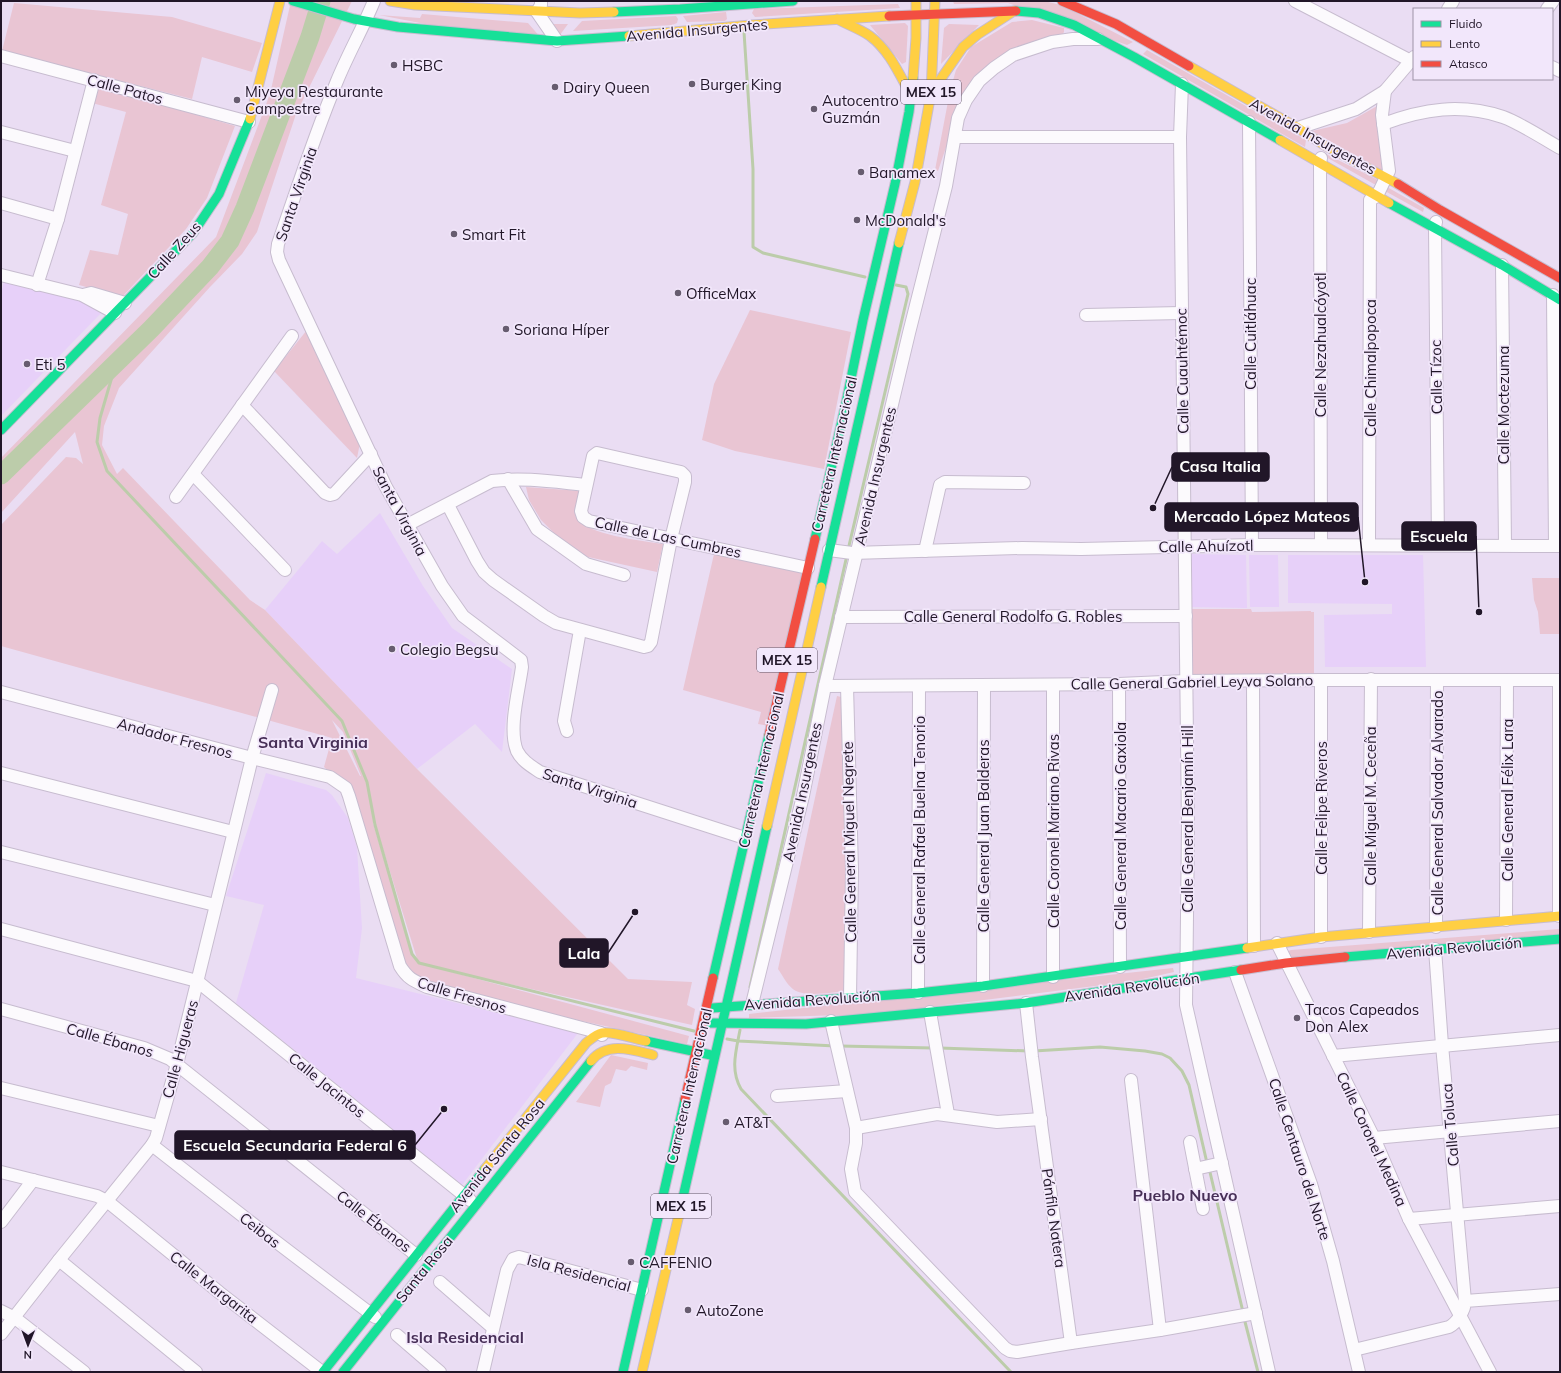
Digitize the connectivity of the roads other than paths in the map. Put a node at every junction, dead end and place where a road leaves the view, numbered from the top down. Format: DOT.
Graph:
graph roads {
  1 [pos="280,1"];
  2 [pos="293,1"];
  3 [pos="374,1"];
  4 [pos="390,1"];
  5 [pos="793,1"];
  6 [pos="916,1"];
  7 [pos="935,1"];
  8 [pos="1062,1"];
  9 [pos="1296,1"];
  10 [pos="724,4"];
  11 [pos="539,6"];
  12 [pos="1014,11"];
  13 [pos="935,14"];
  14 [pos="916,15"];
  15 [pos="837,19"];
  16 [pos="681,20"];
  17 [pos="366,21"];
  18 [pos="1099,39"];
  19 [pos="557,41"];
  20 [pos="1138,48"];
  21 [pos="1,56"];
  22 [pos="1413,59"];
  23 [pos="94,80"];
  24 [pos="1182,84"];
  25 [pos="1386,91"];
  26 [pos="931,93"];
  27 [pos="912,97"];
  28 [pos="249,122"];
  29 [pos="1249,122"];
  30 [pos="1383,124"];
  31 [pos="1298,128"];
  32 [pos="1,132"];
  33 [pos="955,137"];
  34 [pos="1180,137"];
  35 [pos="1324,145"];
  36 [pos="1560,148"];
  37 [pos="75,151"];
  38 [pos="1320,163"];
  39 [pos="1386,177"];
  40 [pos="906,179"];
  41 [pos="1377,196"];
  42 [pos="1,203"];
  43 [pos="1440,210"];
  44 [pos="58,219"];
  45 [pos="1435,227"];
  46 [pos="1502,265"];
  47 [pos="1,275"];
  48 [pos="1560,278"];
  49 [pos="37,285"];
  50 [pos="82,295"];
  51 [pos="1556,298"];
  52 [pos="125,303"];
  53 [pos="115,313"];
  54 [pos="1181,313"];
  55 [pos="1086,315"];
  56 [pos="292,336"];
  57 [pos="242,405"];
  58 [pos="1,430"];
  59 [pos="371,454"];
  60 [pos="192,474"];
  61 [pos="508,479"];
  62 [pos="1024,483"];
  63 [pos="586,485"];
  64 [pos="176,497"];
  65 [pos="448,505"];
  66 [pos="407,525"];
  67 [pos="671,539"];
  68 [pos="1369,544"];
  69 [pos="1252,545"];
  70 [pos="1320,545"];
  71 [pos="1438,545"];
  72 [pos="1505,545"];
  73 [pos="1185,546"];
  74 [pos="1557,546"];
  75 [pos="834,551"];
  76 [pos="925,551"];
  77 [pos="854,553"];
  78 [pos="808,568"];
  79 [pos="285,570"];
  80 [pos="624,575"];
  81 [pos="1186,616"];
  82 [pos="841,617"];
  83 [pos="580,630"];
  84 [pos="1371,679"];
  85 [pos="1321,680"];
  86 [pos="1438,680"];
  87 [pos="1507,680"];
  88 [pos="1559,680"];
  89 [pos="1186,681"];
  90 [pos="1254,681"];
  91 [pos="1119,684"];
  92 [pos="1053,685"];
  93 [pos="825,686"];
  94 [pos="847,686"];
  95 [pos="919,686"];
  96 [pos="984,686"];
  97 [pos="272,690"];
  98 [pos="1,692"];
  99 [pos="567,731"];
  100 [pos="252,758"];
  101 [pos="1,773"];
  102 [pos="346,788"];
  103 [pos="233,832"];
  104 [pos="745,838"];
  105 [pos="1,852"];
  106 [pos="215,905"];
  107 [pos="1559,916"];
  108 [pos="1506,920"];
  109 [pos="1436,927"];
  110 [pos="1,929"];
  111 [pos="1369,932"];
  112 [pos="1321,937"];
  113 [pos="1560,939"];
  114 [pos="1277,943"];
  115 [pos="1254,946"];
  116 [pos="1435,949"];
  117 [pos="1187,957"];
  118 [pos="1286,963"];
  119 [pos="1120,967"];
  120 [pos="1235,972"];
  121 [pos="1053,977"];
  122 [pos="192,979"];
  123 [pos="1186,980"];
  124 [pos="983,986"];
  125 [pos="918,993"];
  126 [pos="850,997"];
  127 [pos="1026,1003"];
  128 [pos="752,1004"];
  129 [pos="726,1007"];
  130 [pos="707,1008"];
  131 [pos="1,1009"];
  132 [pos="930,1012"];
  133 [pos="831,1021"];
  134 [pos="702,1030"];
  135 [pos="601,1033"];
  136 [pos="720,1033"];
  137 [pos="1560,1035"];
  138 [pos="1442,1045"];
  139 [pos="609,1048"];
  140 [pos="696,1052"];
  141 [pos="715,1056"];
  142 [pos="1333,1056"];
  143 [pos="664,1057"];
  144 [pos="690,1062"];
  145 [pos="177,1064"];
  146 [pos="712,1068"];
  147 [pos="1131,1080"];
  148 [pos="1,1088"];
  149 [pos="847,1091"];
  150 [pos="777,1096"];
  151 [pos="948,1114"];
  152 [pos="1041,1120"];
  153 [pos="1560,1121"];
  154 [pos="159,1126"];
  155 [pos="856,1128"];
  156 [pos="1451,1131"];
  157 [pos="1374,1138"];
  158 [pos="1190,1142"];
  159 [pos="152,1145"];
  160 [pos="1222,1163"];
  161 [pos="1195,1169"];
  162 [pos="1,1172"];
  163 [pos="33,1180"];
  164 [pos="464,1196"];
  165 [pos="107,1201"];
  166 [pos="476,1204"];
  167 [pos="1560,1206"];
  168 [pos="1203,1209"];
  169 [pos="1458,1215"];
  170 [pos="1409,1219"];
  171 [pos="1,1222"];
  172 [pos="416,1255"];
  173 [pos="59,1260"];
  174 [pos="440,1282"];
  175 [pos="642,1290"];
  176 [pos="1560,1294"];
  177 [pos="1465,1301"];
  178 [pos="1,1310"];
  179 [pos="369,1312"];
  180 [pos="1460,1314"];
  181 [pos="1247,1315"];
  182 [pos="15,1318"];
  183 [pos="382,1322"];
  184 [pos="493,1328"];
  185 [pos="1160,1330"];
  186 [pos="1,1334"];
  187 [pos="397,1335"];
  188 [pos="1071,1343"];
  189 [pos="1354,1350"];
  190 [pos="84,1372"];
  191 [pos="196,1372"];
  192 [pos="322,1372"];
  193 [pos="343,1372"];
  194 [pos="440,1372"];
  195 [pos="483,1372"];
  196 [pos="623,1372"];
  197 [pos="642,1372"];
  198 [pos="1269,1372"];
  199 [pos="1359,1372"];
  200 [pos="1490,1372"];
  1 -- 28 [label="main road, Calle Zeus"];
  2 -- 17 [label="main road, Avenida Insurgentes"];
  3 -- 17 [label="street, Santa Virginia"];
  4 -- 11 [label="main road, Avenida Insurgentes"];
  5 -- 10 [label="main road, Avenida Insurgentes"];
  6 -- 14 [label="main road, Carretera Internacional / MEX 15"];
  7 -- 13 [label="main road, Carretera Internacional / MEX 15"];
  8 -- 20 [label="main road, Avenida Insurgentes"];
  9 -- 22 [label="street"];
  10 -- 16 [label="main road, Avenida Insurgentes"];
  11 -- 16 [label="main road, Avenida Insurgentes"];
  11 -- 19 [label="street"];
  12 -- 13 [label="main road, Avenida Insurgentes"];
  12 -- 18 [label="main road, Avenida Insurgentes"];
  12 -- 26 [label="main road"];
  13 -- 14 [label="main road, Avenida Insurgentes"];
  13 -- 26 [label="main road, Carretera Internacional / MEX 15"];
  14 -- 15 [label="main road, Avenida Insurgentes"];
  14 -- 27 [label="main road, Carretera Internacional / MEX 15"];
  15 -- 16 [label="main road, Avenida Insurgentes"];
  15 -- 27 [label="main road"];
  16 -- 19 [label="main road, Avenida Insurgentes"];
  17 -- 19 [label="main road, Avenida Insurgentes"];
  17 -- 59 [label="street, Santa Virginia"];
  18 -- 20 [label="main road, Avenida Insurgentes"];
  18 -- 33 [label="street, Avenida Insurgentes"];
  20 -- 24 [label="main road, Avenida Insurgentes"];
  20 -- 31 [label="main road, Avenida Insurgentes"];
  21 -- 23 [label="street, Calle Patos"];
  22 -- 25 [label="street"];
  23 -- 28 [label="street, Calle Patos"];
  23 -- 37 [label="street"];
  24 -- 29 [label="main road, Avenida Insurgentes"];
  24 -- 34 [label="street, Calle Cuauhtémoc"];
  25 -- 30 [label="street"];
  25 -- 31 [label="street"];
  26 -- 40 [label="main road, Carretera Internacional / MEX 15"];
  27 -- 40 [label="main road, Carretera Internacional / MEX 15"];
  28 -- 52 [label="main road, Calle Zeus"];
  29 -- 38 [label="main road, Avenida Insurgentes"];
  29 -- 69 [label="street, Calle Cuitláhuac"];
  30 -- 36 [label="street"];
  30 -- 39 [label="street"];
  31 -- 35 [label="main road, Avenida Insurgentes"];
  32 -- 37 [label="street"];
  33 -- 34 [label="street"];
  33 -- 77 [label="street, Avenida Insurgentes"];
  34 -- 54 [label="street, Calle Cuauhtémoc"];
  35 -- 38 [label="street, Calle Nezahualcóyotl"];
  35 -- 39 [label="main road, Avenida Insurgentes"];
  37 -- 44 [label="street"];
  38 -- 41 [label="main road, Avenida Insurgentes"];
  38 -- 70 [label="street, Calle Nezahualcóyotl"];
  39 -- 41 [label="street"];
  39 -- 43 [label="main road, Avenida Insurgentes"];
  40 -- 75 [label="main road, Carretera Internacional / MEX 15"];
  40 -- 78 [label="main road, Carretera Internacional / MEX 15"];
  41 -- 45 [label="main road, Avenida Insurgentes"];
  41 -- 68 [label="street, Calle Chimalpopoca"];
  42 -- 44 [label="street"];
  43 -- 45 [label="street, Calle Tízoc"];
  43 -- 48 [label="main road, Avenida Insurgentes"];
  44 -- 49 [label="street"];
  45 -- 46 [label="main road, Avenida Insurgentes"];
  45 -- 71 [label="street, Calle Tízoc"];
  46 -- 51 [label="main road, Avenida Insurgentes"];
  46 -- 72 [label="street, Calle Moctezuma"];
  47 -- 49 [label="street"];
  49 -- 50 [label="street"];
  50 -- 52 [label="street"];
  50 -- 53 [label="street"];
  51 -- 74 [label="street"];
  52 -- 53 [label="main road, Calle Zeus"];
  53 -- 58 [label="main road, Calle Zeus"];
  54 -- 55 [label="street"];
  54 -- 73 [label="street, Calle Cuauhtémoc"];
  56 -- 57 [label="street"];
  57 -- 59 [label="street"];
  57 -- 60 [label="street"];
  59 -- 66 [label="street, Santa Virginia"];
  60 -- 64 [label="street"];
  60 -- 79 [label="street"];
  61 -- 63 [label="street"];
  61 -- 65 [label="street"];
  61 -- 80 [label="street"];
  62 -- 76 [label="street"];
  63 -- 67 [label="street, Calle de Las Cumbres"];
  63 -- 67 [label="street, Calle de Las Cumbres"];
  65 -- 66 [label="street"];
  65 -- 83 [label="street"];
  66 -- 104 [label="street, Santa Virginia"];
  67 -- 78 [label="street, Calle de Las Cumbres"];
  67 -- 83 [label="street"];
  68 -- 70 [label="street, Calle Ahuízotl"];
  68 -- 71 [label="street, Calle Ahuízotl"];
  69 -- 70 [label="street, Calle Ahuízotl"];
  69 -- 73 [label="street, Calle Ahuízotl"];
  71 -- 72 [label="street, Calle Ahuízotl"];
  72 -- 74 [label="street, Calle Ahuízotl"];
  73 -- 76 [label="street, Calle Ahuízotl"];
  73 -- 81 [label="street, Calle Cuauhtémoc"];
  75 -- 77 [label="street, Calle Ahuízotl"];
  75 -- 129 [label="main road, Carretera Internacional / MEX 15"];
  76 -- 77 [label="street, Calle Ahuízotl"];
  77 -- 82 [label="street, Avenida Insurgentes"];
  78 -- 104 [label="main road, Carretera Internacional / MEX 15"];
  81 -- 82 [label="street, Calle General Rodolfo G. Robles"];
  81 -- 89 [label="street, Calle Cuauhtémoc"];
  82 -- 93 [label="street, Avenida Insurgentes"];
  83 -- 99 [label="street"];
  84 -- 85 [label="street, Calle General Gabriel Leyva Solano"];
  84 -- 86 [label="street, Calle General Gabriel Leyva Solano"];
  84 -- 111 [label="street, Calle Miguel M. Ceceña"];
  85 -- 90 [label="street, Calle General Gabriel Leyva Solano"];
  85 -- 112 [label="street, Calle Felipe Riveros"];
  86 -- 87 [label="street, Calle General Gabriel Leyva Solano"];
  86 -- 109 [label="street, Calle General Salvador Alvarado"];
  87 -- 88 [label="street, Calle General Gabriel Leyva Solano"];
  87 -- 108 [label="street, Calle General Félix Lara"];
  88 -- 107 [label="street"];
  89 -- 90 [label="street, Calle General Gabriel Leyva Solano"];
  89 -- 91 [label="street, Calle General Gabriel Leyva Solano"];
  89 -- 117 [label="street, Calle General Benjamín Hill"];
  90 -- 115 [label="street"];
  91 -- 92 [label="street, Calle General Gabriel Leyva Solano"];
  91 -- 119 [label="street, Calle General Macario Gaxiola"];
  92 -- 96 [label="street, Calle General Gabriel Leyva Solano"];
  92 -- 121 [label="street, Calle Coronel Mariano Rivas"];
  93 -- 94 [label="street, Calle General Gabriel Leyva Solano"];
  93 -- 128 [label="street, Avenida Insurgentes"];
  94 -- 95 [label="street, Calle General Gabriel Leyva Solano"];
  94 -- 126 [label="street, Calle General Miguel Negrete"];
  95 -- 96 [label="street, Calle General Gabriel Leyva Solano"];
  95 -- 125 [label="street, Calle General Rafael Buelna Tenorio"];
  96 -- 124 [label="street, Calle General Juan Balderas"];
  97 -- 100 [label="street, Calle Higueras"];
  98 -- 100 [label="street, Andador Fresnos"];
  100 -- 102 [label="street, Andador Fresnos"];
  100 -- 103 [label="street, Calle Higueras"];
  101 -- 103 [label="street"];
  102 -- 135 [label="street, Calle Fresnos"];
  103 -- 106 [label="street, Calle Higueras"];
  104 -- 130 [label="main road, Carretera Internacional / MEX 15"];
  105 -- 106 [label="street"];
  106 -- 122 [label="street, Calle Higueras"];
  107 -- 108 [label="main road, Avenida Revolución"];
  108 -- 109 [label="main road, Avenida Revolución"];
  109 -- 111 [label="main road, Avenida Revolución"];
  110 -- 122 [label="street"];
  111 -- 112 [label="main road, Avenida Revolución"];
  112 -- 114 [label="main road, Avenida Revolución"];
  113 -- 116 [label="main road, Avenida Revolución"];
  114 -- 115 [label="main road, Avenida Revolución"];
  114 -- 118 [label="street, Calle Coronel Medina"];
  115 -- 117 [label="main road, Avenida Revolución"];
  116 -- 118 [label="main road, Avenida Revolución"];
  116 -- 138 [label="street, Calle Toluca"];
  117 -- 119 [label="main road, Avenida Revolución"];
  117 -- 123 [label="street, Calle General Benjamín Hill"];
  118 -- 120 [label="main road, Avenida Revolución"];
  118 -- 142 [label="street, Calle Coronel Medina"];
  119 -- 121 [label="main road, Avenida Revolución"];
  120 -- 123 [label="main road, Avenida Revolución"];
  120 -- 189 [label="street, Calle Centauro del Norte"];
  121 -- 124 [label="main road, Avenida Revolución"];
  122 -- 145 [label="street, Calle Higueras"];
  122 -- 164 [label="street, Calle Jacintos"];
  123 -- 127 [label="main road, Avenida Revolución"];
  123 -- 160 [label="street, Calle General Benjamín Hill"];
  124 -- 125 [label="main road, Avenida Revolución"];
  125 -- 126 [label="main road, Avenida Revolución"];
  126 -- 128 [label="main road, Avenida Revolución"];
  127 -- 132 [label="main road, Avenida Revolución"];
  127 -- 152 [label="street, Pánfilo Natera"];
  128 -- 129 [label="main road, Avenida Revolución"];
  129 -- 130 [label="main road, Avenida Revolución"];
  129 -- 136 [label="main road, Carretera Internacional / MEX 15"];
  130 -- 134 [label="main road, Carretera Internacional / MEX 15"];
  131 -- 145 [label="street, Calle Ébanos"];
  132 -- 133 [label="main road, Avenida Revolución"];
  132 -- 151 [label="street"];
  133 -- 136 [label="main road, Avenida Revolución"];
  133 -- 149 [label="street"];
  134 -- 136 [label="main road, Avenida Revolución"];
  134 -- 140 [label="main road, Carretera Internacional / MEX 15"];
  135 -- 139 [label="street"];
  135 -- 140 [label="main road"];
  135 -- 164 [label="main road, Avenida Santa Rosa"];
  136 -- 141 [label="main road, Carretera Internacional / MEX 15"];
  137 -- 138 [label="street"];
  138 -- 142 [label="street"];
  138 -- 156 [label="street, Calle Toluca"];
  139 -- 143 [label="main road"];
  139 -- 166 [label="main road, Santa Rosa"];
  140 -- 141 [label="main road"];
  140 -- 144 [label="main road, Carretera Internacional / MEX 15"];
  141 -- 146 [label="main road, Carretera Internacional / MEX 15"];
  142 -- 157 [label="street, Calle Coronel Medina"];
  144 -- 146 [label="main road"];
  144 -- 175 [label="main road, Carretera Internacional / MEX 15"];
  145 -- 154 [label="street, Calle Higueras"];
  145 -- 172 [label="street, Calle Ébanos"];
  146 -- 197 [label="main road, Carretera Internacional / MEX 15"];
  147 -- 185 [label="street"];
  148 -- 154 [label="street"];
  149 -- 150 [label="street"];
  149 -- 155 [label="street"];
  151 -- 152 [label="street"];
  151 -- 155 [label="street"];
  152 -- 188 [label="street, Pánfilo Natera"];
  153 -- 156 [label="street"];
  154 -- 159 [label="street, Calle Higueras"];
  155 -- 188 [label="street"];
  156 -- 157 [label="street"];
  156 -- 169 [label="street, Calle Toluca"];
  157 -- 170 [label="street, Calle Coronel Medina"];
  158 -- 161 [label="street"];
  159 -- 165 [label="street, Calle Higueras"];
  159 -- 179 [label="street, Ceibas"];
  160 -- 161 [label="street"];
  160 -- 181 [label="street, Calle General Benjamín Hill"];
  161 -- 168 [label="street"];
  162 -- 163 [label="street, Calle Margarita"];
  163 -- 165 [label="street, Calle Margarita"];
  163 -- 171 [label="street"];
  164 -- 166 [label="street, Calle Jacintos"];
  164 -- 172 [label="main road, Avenida Santa Rosa"];
  165 -- 173 [label="street, Calle Higueras"];
  165 -- 192 [label="street, Calle Margarita"];
  166 -- 183 [label="main road, Santa Rosa"];
  167 -- 169 [label="street"];
  169 -- 170 [label="street"];
  169 -- 177 [label="street, Calle Toluca"];
  170 -- 180 [label="street, Calle Coronel Medina"];
  172 -- 179 [label="main road, Avenida Santa Rosa"];
  173 -- 182 [label="street, Calle Higueras"];
  173 -- 191 [label="street"];
  174 -- 184 [label="street"];
  175 -- 184 [label="street, Isla Residencial"];
  175 -- 196 [label="main road, Carretera Internacional / MEX 15"];
  176 -- 177 [label="street"];
  177 -- 180 [label="street"];
  178 -- 182 [label="street"];
  179 -- 183 [label="street, Ceibas"];
  179 -- 192 [label="main road, Avenida Santa Rosa"];
  180 -- 189 [label="street"];
  180 -- 200 [label="street, Calle Coronel Medina"];
  181 -- 185 [label="street"];
  181 -- 198 [label="street, Calle General Benjamín Hill"];
  182 -- 186 [label="street, Calle Higueras"];
  182 -- 190 [label="street"];
  183 -- 193 [label="main road, Santa Rosa"];
  184 -- 195 [label="street, Isla Residencial"];
  185 -- 188 [label="street"];
  187 -- 194 [label="street"];
  189 -- 199 [label="street, Calle Centauro del Norte"];
}
